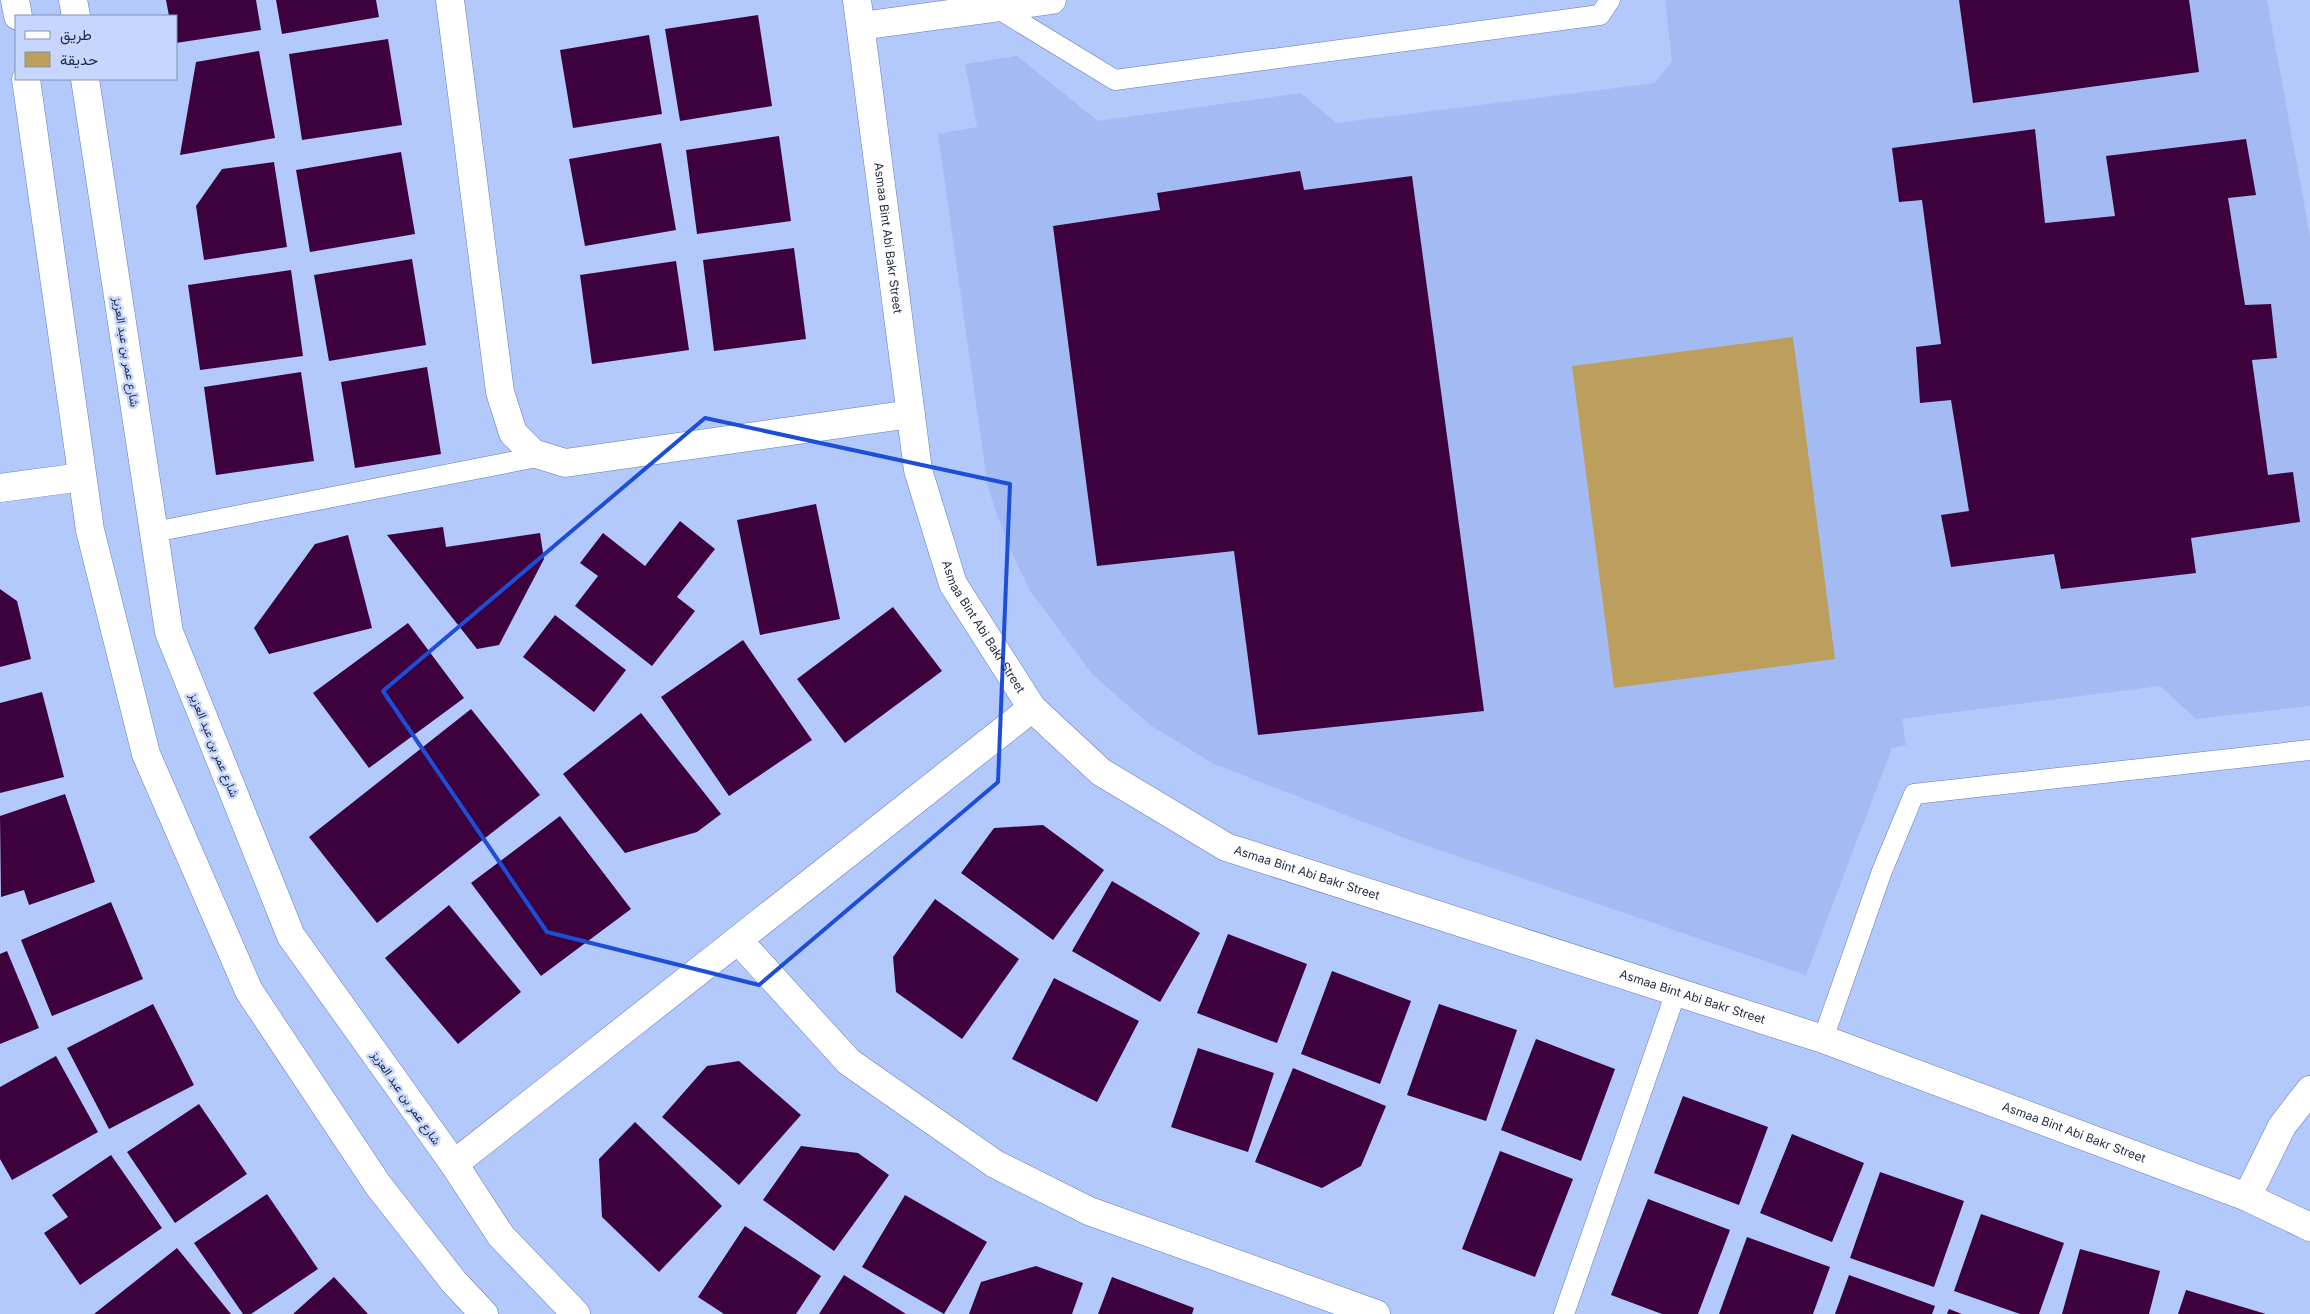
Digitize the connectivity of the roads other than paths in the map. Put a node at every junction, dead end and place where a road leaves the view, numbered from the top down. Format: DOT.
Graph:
graph roads {
  1 [pos="15,0"];
  2 [pos="73,0"];
  3 [pos="450,0"];
  4 [pos="1052,0"];
  5 [pos="1610,0"];
  6 [pos="997,8"];
  7 [pos="859,13"];
  8 [pos="18,15"];
  9 [pos="76,15"];
  10 [pos="26,80"];
  11 [pos="85,80"];
  12 [pos="910,414"];
  13 [pos="542,456"];
  14 [pos="82,477"];
  15 [pos="0,488"];
  16 [pos="154,532"];
  17 [pos="1032,708"];
  18 [pos="2310,750"];
  19 [pos="738,940"];
  20 [pos="1676,992"];
  21 [pos="1824,1039"];
  22 [pos="2310,1090"];
  23 [pos="454,1164"];
  24 [pos="2247,1197"];
  25 [pos="2310,1227"];
  26 [pos="484,1314"];
  27 [pos="576,1314"];
  28 [pos="1376,1314"];
  29 [pos="1564,1314"];
  1 -- 8 [label="street"];
  2 -- 9 [label="street"];
  3 -- 13 [label="street"];
  4 -- 6 [label="street"];
  5 -- 6 [label="lane"];
  6 -- 7 [label="street"];
  7 -- 12 [label="street, Asmaa Bint Abi Bakr Street"];
  10 -- 14 [label="street"];
  11 -- 16 [label="street, شارع عمر بن عبد العزيز"];
  12 -- 13 [label="street"];
  12 -- 17 [label="street, Asmaa Bint Abi Bakr Street"];
  13 -- 16 [label="lane"];
  14 -- 15 [label="street"];
  14 -- 26 [label="street"];
  16 -- 23 [label="street, شارع عمر بن عبد العزيز"];
  17 -- 19 [label="street"];
  17 -- 20 [label="street, Asmaa Bint Abi Bakr Street"];
  18 -- 21 [label="lane"];
  19 -- 23 [label="street"];
  19 -- 28 [label="street"];
  20 -- 21 [label="street, Asmaa Bint Abi Bakr Street"];
  20 -- 29 [label="lane"];
  21 -- 24 [label="street, Asmaa Bint Abi Bakr Street"];
  22 -- 24 [label="street"];
  23 -- 27 [label="street, شارع عمر بن عبد العزيز"];
  24 -- 25 [label="street, Asmaa Bint Abi Bakr Street"];
}
